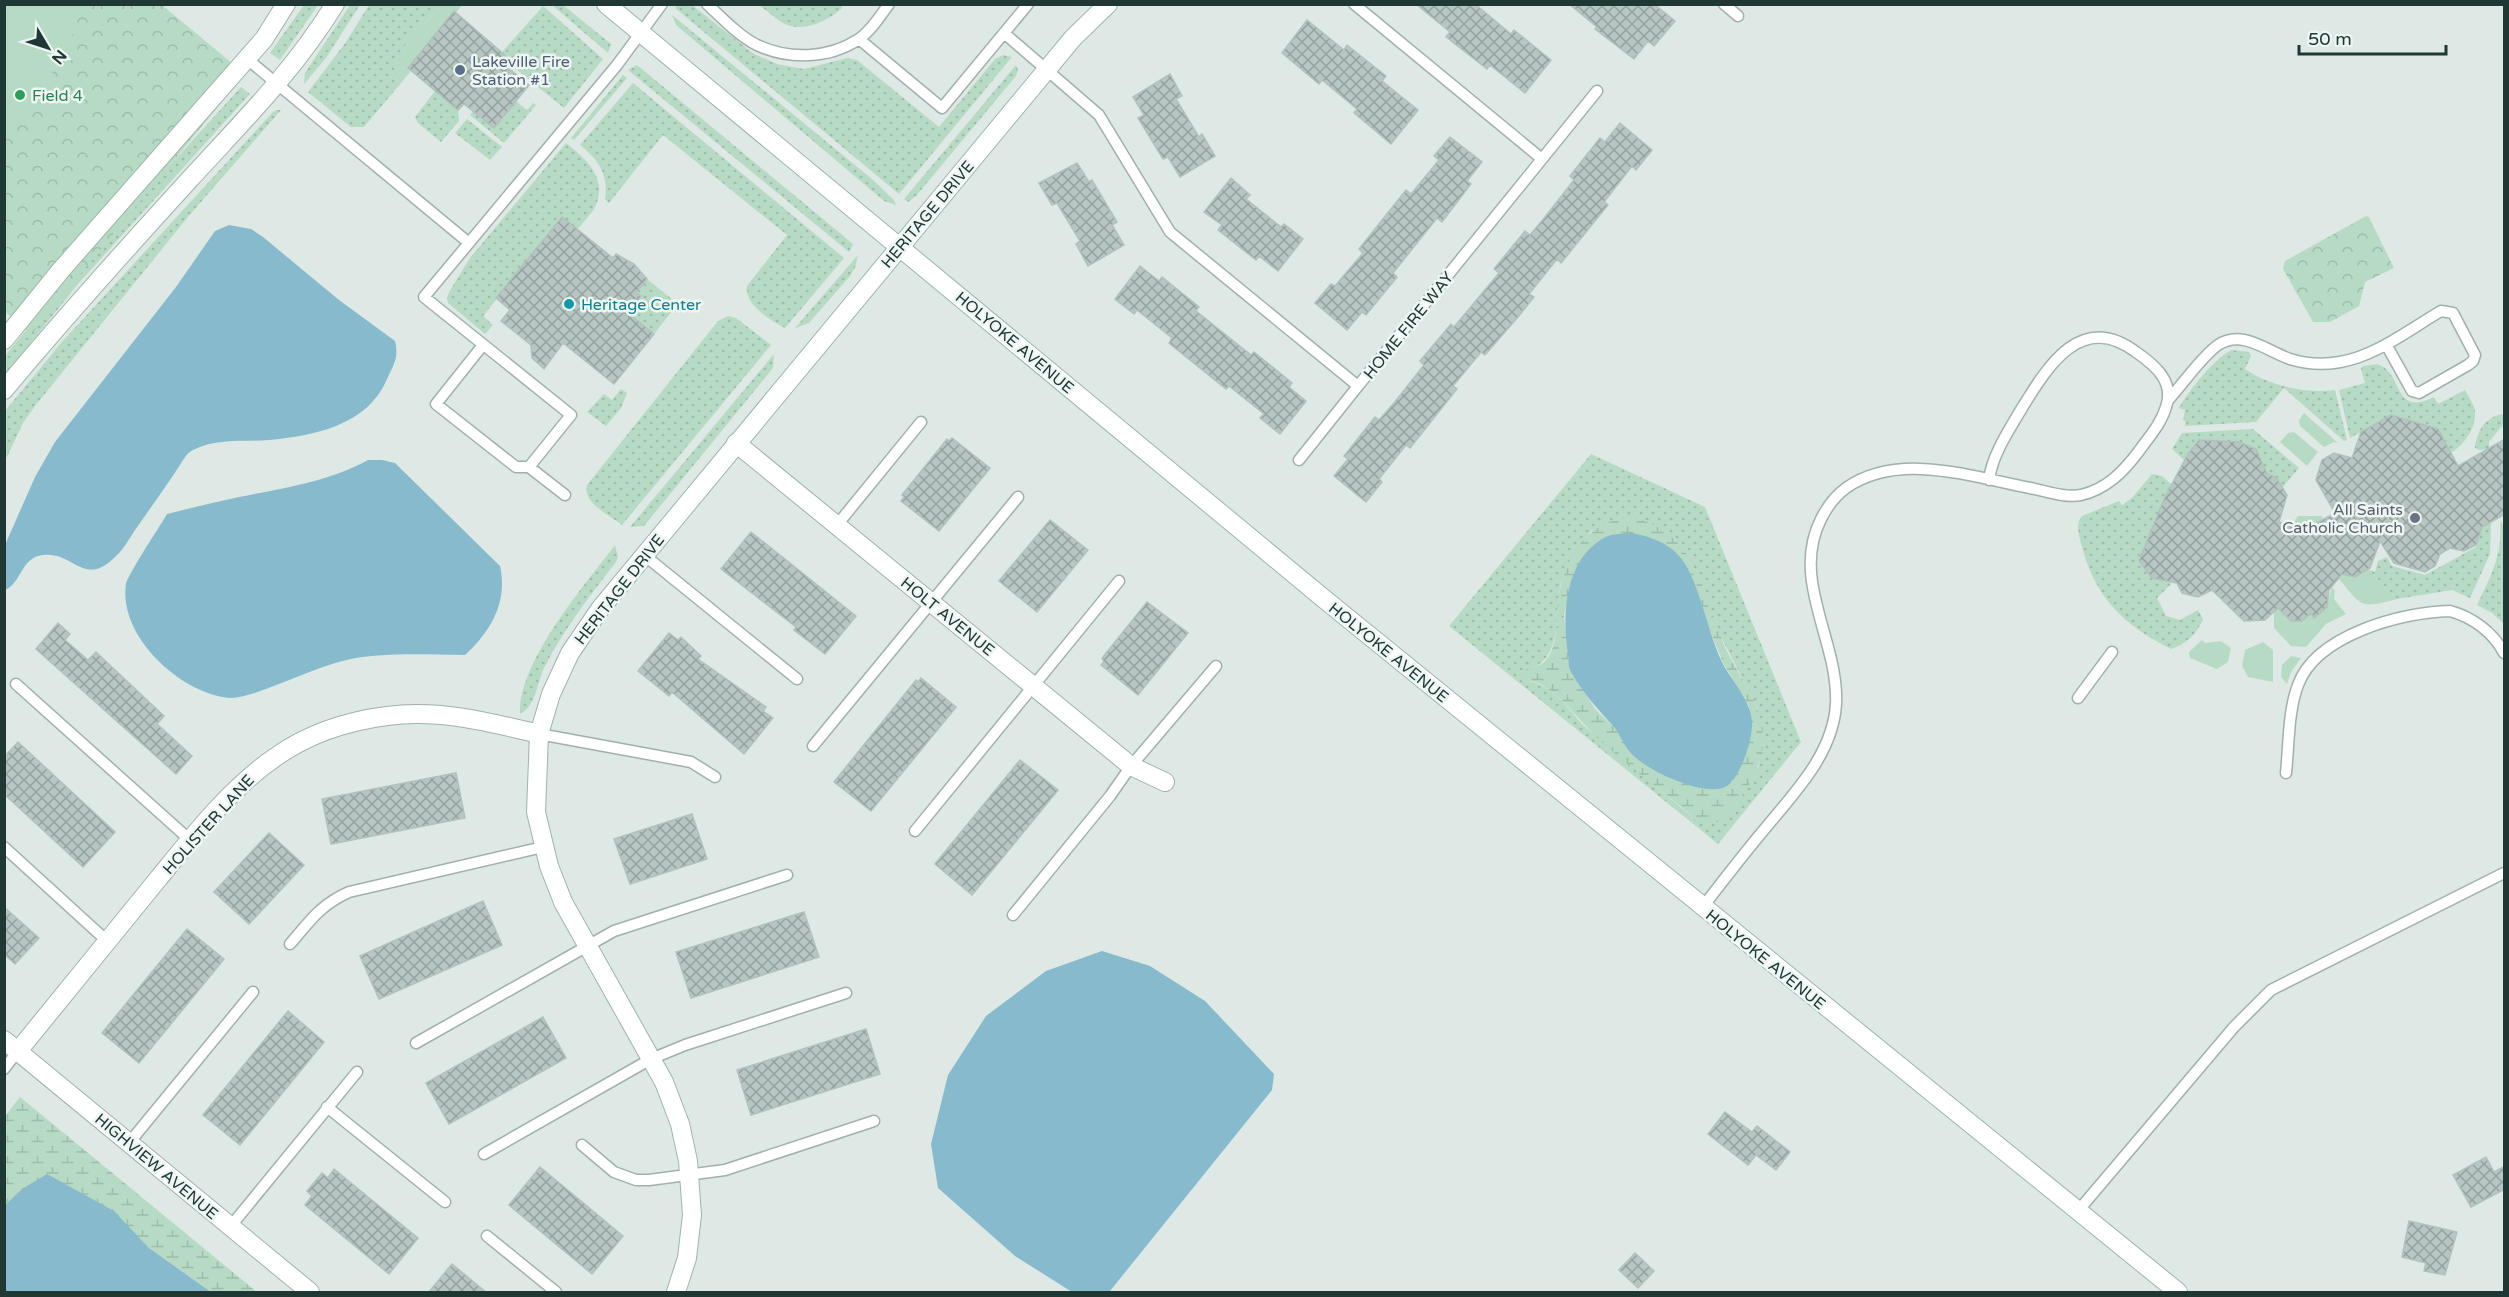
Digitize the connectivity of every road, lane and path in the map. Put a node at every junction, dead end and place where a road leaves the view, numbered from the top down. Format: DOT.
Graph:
graph roads {
  1 [pos="286,4"];
  2 [pos="335,4"];
  3 [pos="606,4"];
  4 [pos="662,4"];
  5 [pos="707,4"];
  6 [pos="889,4"];
  7 [pos="1028,4"];
  8 [pos="1108,4"];
  9 [pos="1354,4"];
  10 [pos="1724,4"];
  11 [pos="1738,16"];
  12 [pos="1004,33"];
  13 [pos="641,34"];
  14 [pos="859,39"];
  15 [pos="246,58"];
  16 [pos="1047,69"];
  17 [pos="278,84"];
  18 [pos="1597,91"];
  19 [pos="1542,159"];
  20 [pos="469,243"];
  21 [pos="899,247"];
  22 [pos="4,340"];
  23 [pos="483,345"];
  24 [pos="2387,346"];
  25 [pos="1358,386"];
  26 [pos="4,390"];
  27 [pos="2169,399"];
  28 [pos="921,422"];
  29 [pos="736,442"];
  30 [pos="1299,460"];
  31 [pos="529,467"];
  32 [pos="1989,480"];
  33 [pos="565,495"];
  34 [pos="1018,497"];
  35 [pos="837,525"];
  36 [pos="644,555"];
  37 [pos="1119,581"];
  38 [pos="932,603"];
  39 [pos="2112,652"];
  40 [pos="2505,653"];
  41 [pos="1216,666"];
  42 [pos="797,679"];
  43 [pos="15,684"];
  44 [pos="1032,685"];
  45 [pos="2078,698"];
  46 [pos="539,734"];
  47 [pos="813,746"];
  48 [pos="1131,766"];
  49 [pos="2286,773"];
  50 [pos="715,777"];
  51 [pos="1165,782"];
  52 [pos="915,831"];
  53 [pos="190,840"];
  54 [pos="543,847"];
  55 [pos="4,848"];
  56 [pos="2505,873"];
  57 [pos="787,875"];
  58 [pos="1702,908"];
  59 [pos="1013,915"];
  60 [pos="107,941"];
  61 [pos="290,944"];
  62 [pos="586,945"];
  63 [pos="253,992"];
  64 [pos="846,993"];
  65 [pos="416,1042"];
  66 [pos="11,1046"];
  67 [pos="651,1059"];
  68 [pos="4,1069"];
  69 [pos="357,1072"];
  70 [pos="327,1107"];
  71 [pos="874,1121"];
  72 [pos="129,1143"];
  73 [pos="582,1145"];
  74 [pos="484,1154"];
  75 [pos="690,1176"];
  76 [pos="445,1202"];
  77 [pos="2078,1211"];
  78 [pos="230,1227"];
  79 [pos="487,1236"];
  80 [pos="310,1293"];
  81 [pos="556,1293"];
  82 [pos="676,1293"];
  83 [pos="2178,1293"];
  1 -- 15 [label="street"];
  2 -- 17 [label="street"];
  3 -- 13 [label="street, HOLYOKE AVENUE"];
  4 -- 13 [label="lane"];
  5 -- 14 [label="lane"];
  6 -- 14 [label="lane"];
  7 -- 12 [label="lane"];
  8 -- 16 [label="street, HERITAGE DRIVE"];
  9 -- 19 [label="lane"];
  10 -- 11 [label="lane"];
  12 -- 14 [label="lane"];
  12 -- 16 [label="lane, HOME FIRE WAY"];
  13 -- 20 [label="lane"];
  13 -- 21 [label="street, HOLYOKE AVENUE"];
  15 -- 17 [label="lane"];
  15 -- 22 [label="street"];
  16 -- 21 [label="street, HERITAGE DRIVE"];
  16 -- 25 [label="lane, HOME FIRE WAY"];
  17 -- 20 [label="lane"];
  17 -- 26 [label="street"];
  18 -- 19 [label="lane, HOME FIRE WAY"];
  19 -- 25 [label="lane, HOME FIRE WAY"];
  20 -- 23 [label="lane"];
  21 -- 29 [label="street, HERITAGE DRIVE"];
  21 -- 58 [label="street, HOLYOKE AVENUE"];
  23 -- 31 [label="lane"];
  23 -- 31 [label="lane"];
  24 -- 24 [label="lane"];
  24 -- 27 [label="lane"];
  25 -- 30 [label="lane"];
  27 -- 32 [label="lane"];
  27 -- 32 [label="lane"];
  28 -- 35 [label="lane"];
  29 -- 35 [label="street, HOLT AVENUE"];
  29 -- 36 [label="street, HERITAGE DRIVE"];
  31 -- 33 [label="lane"];
  32 -- 58 [label="lane"];
  34 -- 38 [label="lane"];
  35 -- 38 [label="street, HOLT AVENUE"];
  36 -- 42 [label="lane"];
  36 -- 46 [label="street, HERITAGE DRIVE"];
  37 -- 44 [label="lane"];
  38 -- 44 [label="street, HOLT AVENUE"];
  38 -- 47 [label="lane"];
  39 -- 45 [label="lane"];
  40 -- 49 [label="lane"];
  41 -- 48 [label="lane"];
  43 -- 53 [label="lane"];
  44 -- 48 [label="street, HOLT AVENUE"];
  44 -- 52 [label="lane"];
  46 -- 50 [label="lane"];
  46 -- 53 [label="street, HOLISTER LANE"];
  46 -- 54 [label="street, HERITAGE DRIVE"];
  48 -- 51 [label="street, HOLT AVENUE"];
  48 -- 59 [label="lane"];
  53 -- 60 [label="street, HOLISTER LANE"];
  54 -- 61 [label="lane"];
  54 -- 62 [label="street, HERITAGE DRIVE"];
  55 -- 60 [label="lane"];
  56 -- 77 [label="lane"];
  57 -- 62 [label="lane"];
  58 -- 77 [label="street, HOLYOKE AVENUE"];
  60 -- 66 [label="street, HOLISTER LANE"];
  62 -- 65 [label="lane"];
  62 -- 67 [label="street, HERITAGE DRIVE"];
  63 -- 72 [label="lane"];
  64 -- 67 [label="lane"];
  66 -- 68 [label="lane"];
  66 -- 72 [label="street, HIGHVIEW AVENUE"];
  67 -- 74 [label="lane"];
  67 -- 75 [label="street, HERITAGE DRIVE"];
  69 -- 70 [label="lane"];
  70 -- 76 [label="lane"];
  70 -- 78 [label="lane"];
  71 -- 75 [label="lane"];
  72 -- 78 [label="street, HIGHVIEW AVENUE"];
  73 -- 75 [label="lane"];
  75 -- 82 [label="street, HERITAGE DRIVE"];
  77 -- 83 [label="street, HOLYOKE AVENUE"];
  78 -- 80 [label="street, HIGHVIEW AVENUE"];
  79 -- 81 [label="lane"];
}
